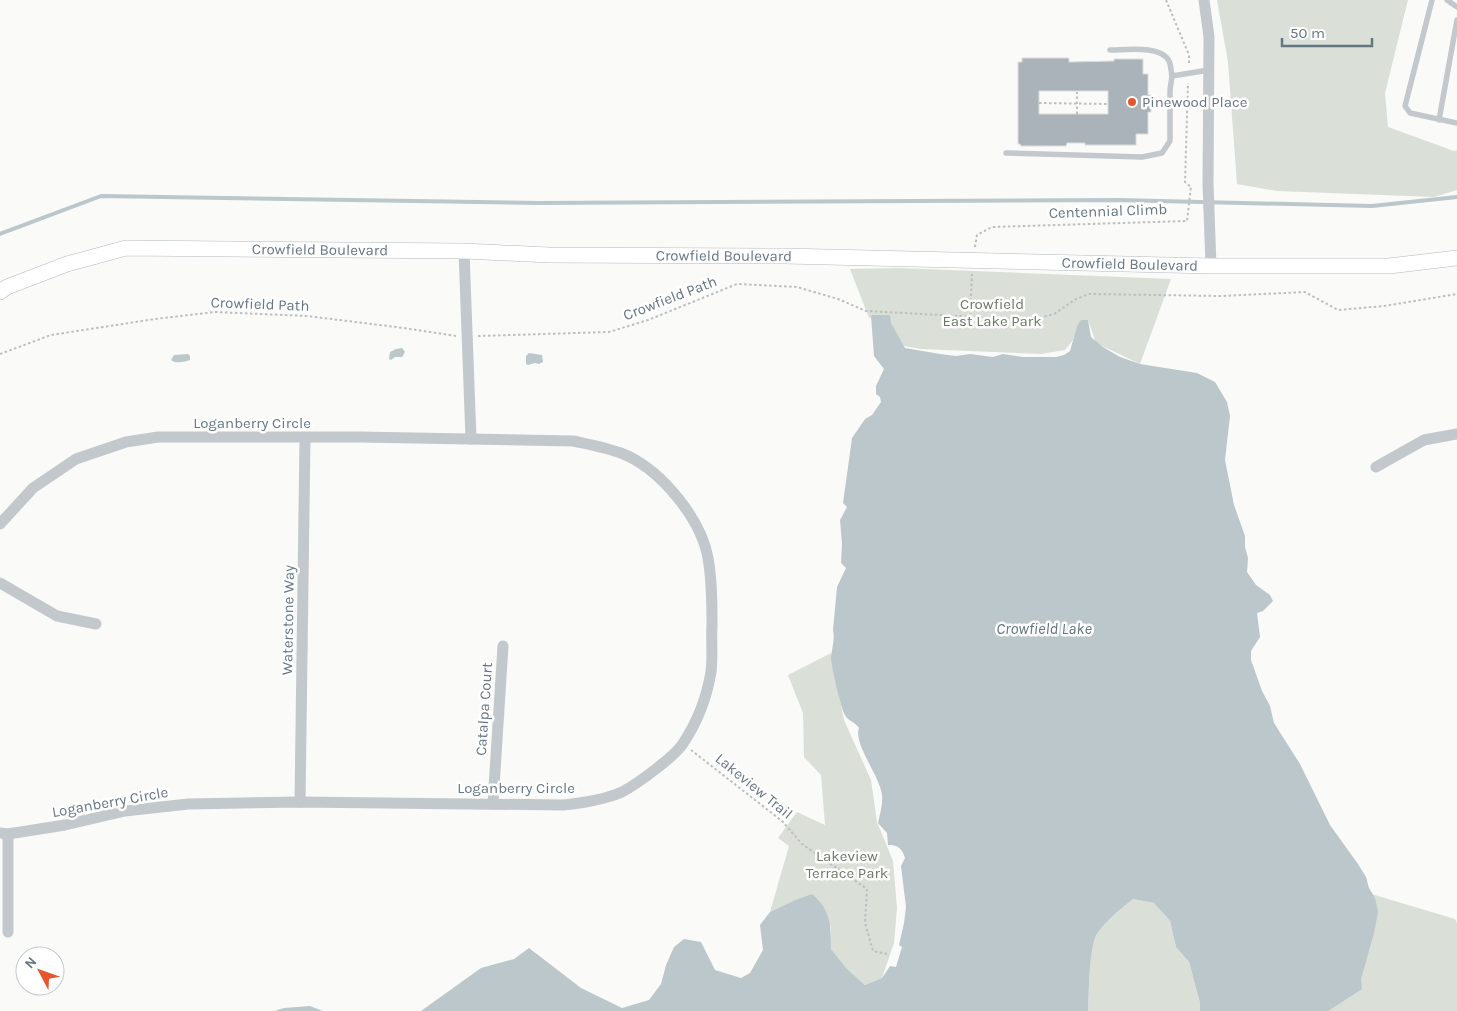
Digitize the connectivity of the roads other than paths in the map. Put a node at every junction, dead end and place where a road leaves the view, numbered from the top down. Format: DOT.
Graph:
graph roads {
  1 [pos="1204,0"];
  2 [pos="1432,0"];
  3 [pos="1447,0"];
  4 [pos="1457,7"];
  5 [pos="1457,20"];
  6 [pos="1110,50"];
  7 [pos="1209,70"];
  8 [pos="1172,76"];
  9 [pos="1439,120"];
  10 [pos="1457,123"];
  11 [pos="1006,153"];
  12 [pos="464,251"];
  13 [pos="1457,258"];
  14 [pos="1211,266"];
  15 [pos="0,292"];
  16 [pos="1457,434"];
  17 [pos="305,438"];
  18 [pos="471,439"];
  19 [pos="1376,467"];
  20 [pos="0,524"];
  21 [pos="0,583"];
  22 [pos="96,624"];
  23 [pos="503,646"];
  24 [pos="300,802"];
  25 [pos="493,803"];
  26 [pos="4,834"];
  27 [pos="8,932"];
  1 -- 7 [label="street"];
  2 -- 9 [label="lane"];
  3 -- 4 [label="lane"];
  5 -- 9 [label="lane"];
  6 -- 8 [label="lane"];
  7 -- 8 [label="lane"];
  7 -- 14 [label="street"];
  8 -- 11 [label="lane"];
  9 -- 10 [label="lane"];
  12 -- 14 [label="main road, Crowfield Boulevard"];
  12 -- 15 [label="main road, Crowfield Boulevard"];
  12 -- 18 [label="street"];
  13 -- 14 [label="main road, Crowfield Boulevard"];
  16 -- 19 [label="street"];
  17 -- 18 [label="street, Loganberry Circle"];
  17 -- 20 [label="street, Loganberry Circle"];
  17 -- 24 [label="street, Waterstone Way"];
  18 -- 25 [label="street, Loganberry Circle"];
  21 -- 22 [label="street"];
  23 -- 25 [label="street, Catalpa Court"];
  24 -- 25 [label="street, Loganberry Circle"];
  24 -- 26 [label="street, Loganberry Circle"];
  26 -- 27 [label="street"];
}
